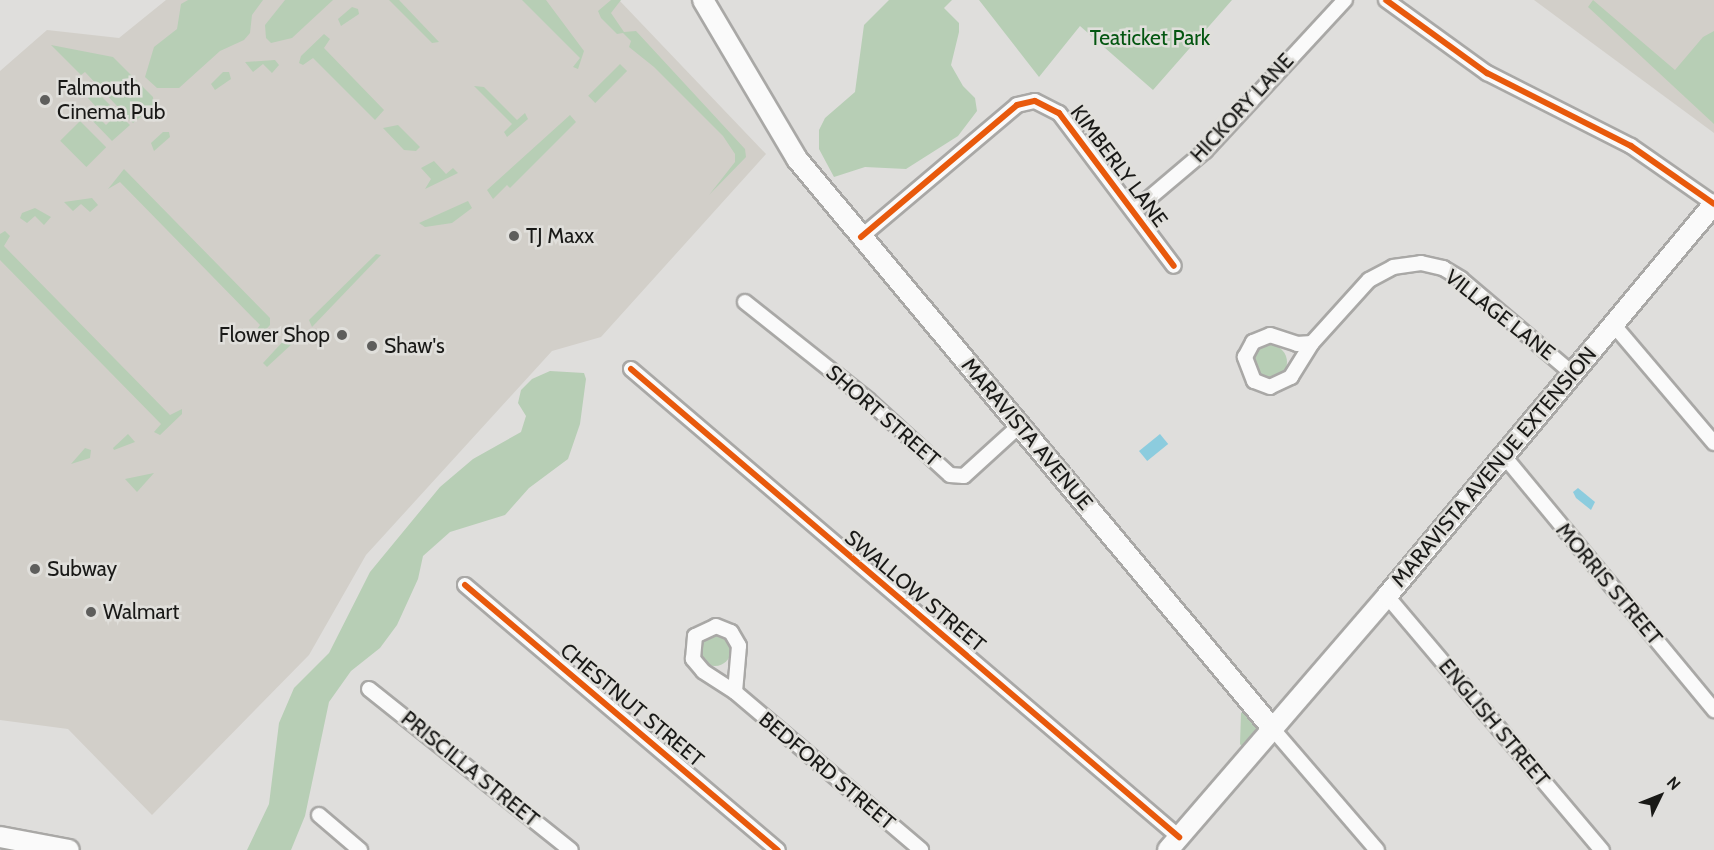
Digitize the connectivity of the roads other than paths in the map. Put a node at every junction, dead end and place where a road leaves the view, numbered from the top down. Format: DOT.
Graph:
graph roads {
  1 [pos="703,0"];
  2 [pos="1345,0"];
  3 [pos="1386,0"];
  4 [pos="1714,204"];
  5 [pos="1134,212"];
  6 [pos="861,237"];
  7 [pos="1174,266"];
  8 [pos="745,302"];
  9 [pos="1613,324"];
  10 [pos="1312,343"];
  11 [pos="631,369"];
  12 [pos="1572,373"];
  13 [pos="1020,425"];
  14 [pos="1714,443"];
  15 [pos="1504,456"];
  16 [pos="465,585"];
  17 [pos="1387,596"];
  18 [pos="369,688"];
  19 [pos="735,692"];
  20 [pos="1714,710"];
  21 [pos="1272,728"];
  22 [pos="319,816"];
  23 [pos="0,837"];
  24 [pos="1174,843"];
  25 [pos="69,850"];
  26 [pos="360,850"];
  27 [pos="571,850"];
  28 [pos="778,850"];
  29 [pos="921,850"];
  30 [pos="1377,850"];
  31 [pos="1602,850"];
  1 -- 6 [label="main road, MARAVISTA AVENUE"];
  2 -- 5 [label="street, HICKORY LANE"];
  3 -- 4 [label="street"];
  4 -- 9 [label="main road, MARAVISTA AVENUE EXTENSION"];
  5 -- 6 [label="street, KIMBERLY LANE"];
  5 -- 7 [label="street, KIMBERLY LANE"];
  6 -- 13 [label="main road, MARAVISTA AVENUE"];
  8 -- 13 [label="street, SHORT STREET"];
  9 -- 12 [label="main road, MARAVISTA AVENUE EXTENSION"];
  9 -- 14 [label="street"];
  10 -- 10 [label="street, VILLAGE LANE"];
  10 -- 12 [label="street, VILLAGE LANE"];
  11 -- 24 [label="street, SWALLOW STREET"];
  12 -- 15 [label="main road, MARAVISTA AVENUE EXTENSION"];
  13 -- 21 [label="main road, MARAVISTA AVENUE"];
  15 -- 17 [label="main road, MARAVISTA AVENUE EXTENSION"];
  15 -- 20 [label="street, MORRIS STREET"];
  16 -- 28 [label="street, CHESTNUT STREET"];
  17 -- 21 [label="main road, MARAVISTA AVENUE EXTENSION"];
  17 -- 31 [label="street, ENGLISH STREET"];
  18 -- 27 [label="street, PRISCILLA STREET"];
  19 -- 19 [label="street, BEDFORD STREET"];
  19 -- 29 [label="street, BEDFORD STREET"];
  21 -- 24 [label="main road"];
  21 -- 30 [label="street"];
  22 -- 26 [label="street"];
  23 -- 25 [label="main road"];
}
